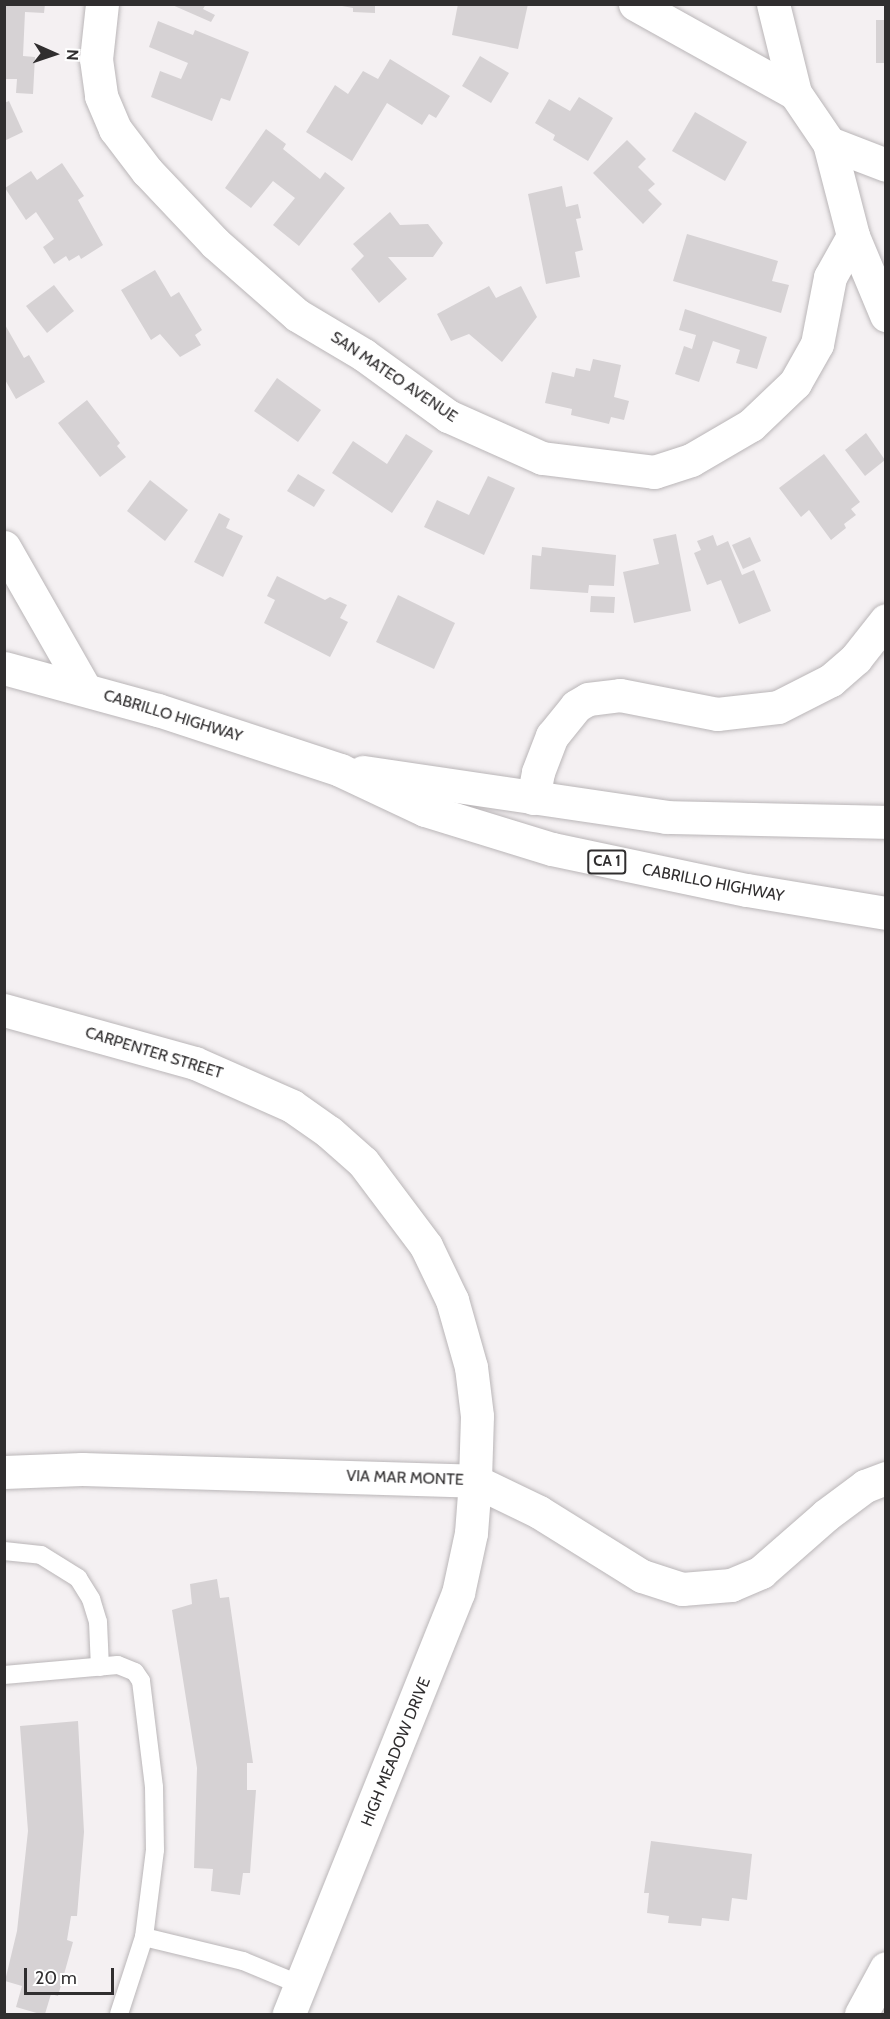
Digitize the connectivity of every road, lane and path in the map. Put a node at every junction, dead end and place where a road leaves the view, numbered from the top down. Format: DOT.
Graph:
graph roads {
  1 [pos="102,4"];
  2 [pos="635,4"];
  3 [pos="773,4"];
  4 [pos="795,93"];
  5 [pos="829,143"];
  6 [pos="885,165"];
  7 [pos="853,236"];
  8 [pos="885,315"];
  9 [pos="4,547"];
  10 [pos="885,620"];
  11 [pos="11,669"];
  12 [pos="86,689"];
  13 [pos="340,770"];
  14 [pos="533,798"];
  15 [pos="885,822"];
  16 [pos="885,913"];
  17 [pos="4,1010"];
  18 [pos="4,1472"];
  19 [pos="885,1478"];
  20 [pos="475,1481"];
  21 [pos="4,1551"];
  22 [pos="100,1667"];
  23 [pos="4,1675"];
  24 [pos="144,1937"];
  25 [pos="885,1968"];
  26 [pos="295,2000"];
  27 [pos="119,2014"];
  28 [pos="861,2014"];
  1 -- 7 [label="main road, SAN MATEO AVENUE"];
  2 -- 4 [label="main road"];
  3 -- 4 [label="main road"];
  4 -- 5 [label="main road"];
  5 -- 6 [label="main road"];
  5 -- 7 [label="main road"];
  7 -- 8 [label="main road"];
  9 -- 12 [label="main road"];
  10 -- 14 [label="main road"];
  11 -- 12 [label="main road, CABRILLO HIGHWAY / CA 1"];
  12 -- 13 [label="main road, CABRILLO HIGHWAY / CA 1"];
  13 -- 14 [label="main road, CABRILLO HIGHWAY / CA 1"];
  13 -- 16 [label="main road, CABRILLO HIGHWAY / CA 1"];
  14 -- 15 [label="main road, CABRILLO HIGHWAY / CA 1"];
  17 -- 20 [label="main road, CARPENTER STREET"];
  18 -- 20 [label="main road, VIA MAR MONTE"];
  19 -- 20 [label="main road, VIA MAR MONTE"];
  20 -- 26 [label="main road, HIGH MEADOW DRIVE"];
  21 -- 22 [label="lane"];
  22 -- 23 [label="lane"];
  22 -- 24 [label="lane"];
  24 -- 26 [label="lane"];
  24 -- 27 [label="lane"];
  25 -- 28 [label="main road"];
}
